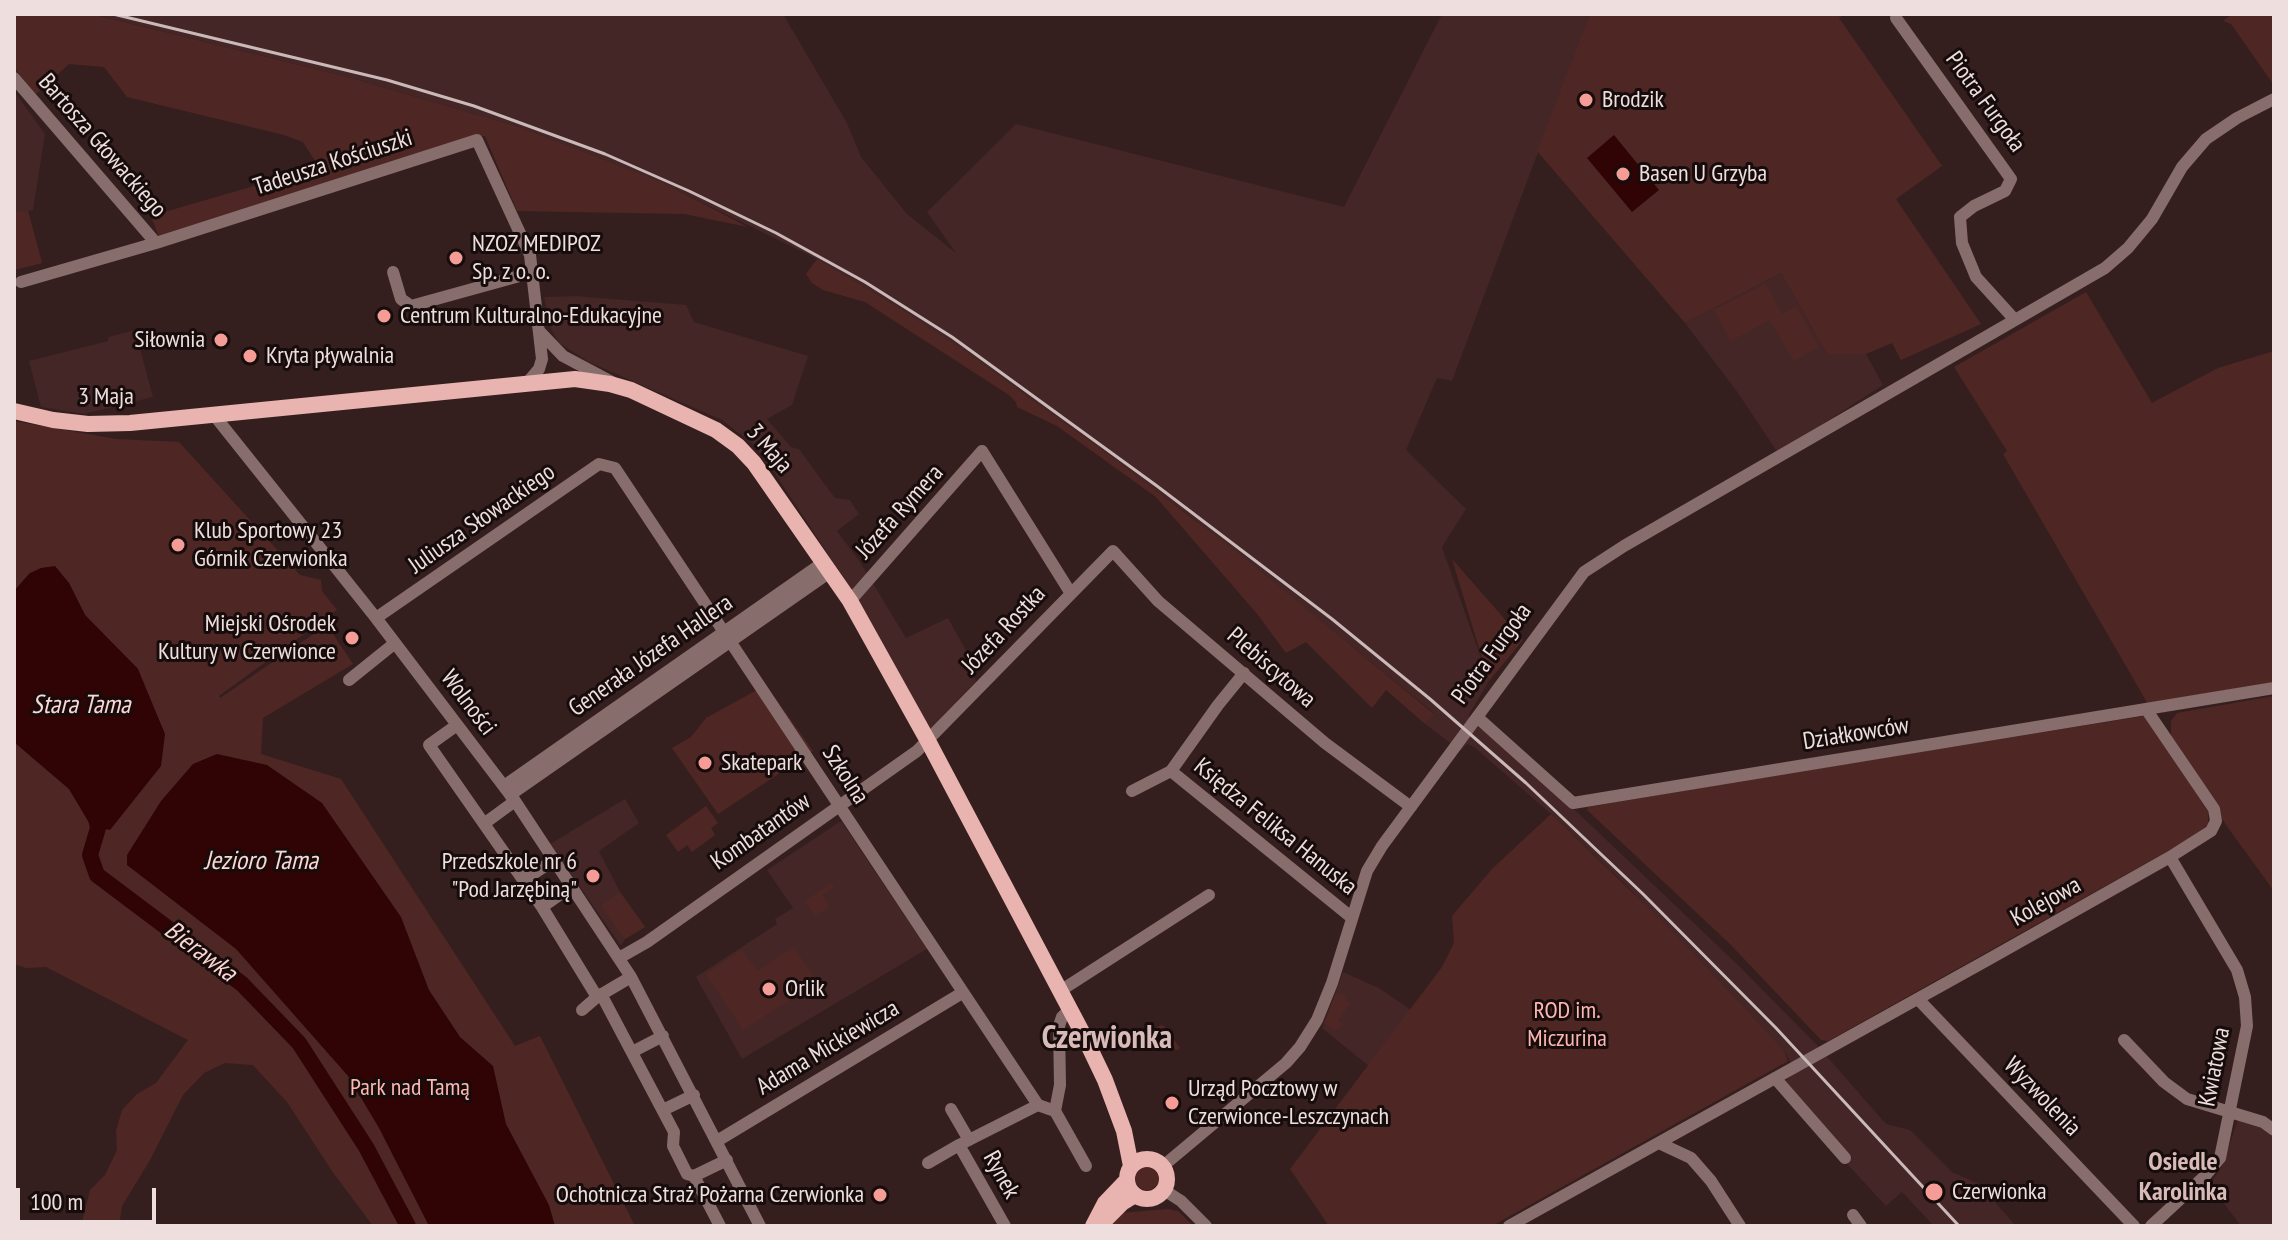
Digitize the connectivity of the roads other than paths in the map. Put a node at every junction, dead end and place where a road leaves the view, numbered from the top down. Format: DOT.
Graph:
graph roads {
  1 [pos="1896,18"];
  2 [pos="14,78"];
  3 [pos="2274,99"];
  4 [pos="156,243"];
  5 [pos="393,272"];
  6 [pos="534,272"];
  7 [pos="21,282"];
  8 [pos="539,318"];
  9 [pos="558,318"];
  10 [pos="2015,320"];
  11 [pos="540,332"];
  12 [pos="528,382"];
  13 [pos="625,388"];
  14 [pos="14,411"];
  15 [pos="214,415"];
  16 [pos="615,468"];
  17 [pos="1113,551"];
  18 [pos="827,567"];
  19 [pos="1070,592"];
  20 [pos="850,601"];
  21 [pos="376,618"];
  22 [pos="726,638"];
  23 [pos="395,643"];
  24 [pos="1244,673"];
  25 [pos="349,680"];
  26 [pos="2274,688"];
  27 [pos="2146,709"];
  28 [pos="1477,717"];
  29 [pos="457,725"];
  30 [pos="928,741"];
  31 [pos="1171,771"];
  32 [pos="1132,791"];
  33 [pos="509,794"];
  34 [pos="839,805"];
  35 [pos="1411,807"];
  36 [pos="485,823"];
  37 [pos="2170,857"];
  38 [pos="554,860"];
  39 [pos="524,880"];
  40 [pos="572,886"];
  41 [pos="1209,895"];
  42 [pos="542,907"];
  43 [pos="1351,917"];
  44 [pos="619,958"];
  45 [pos="631,977"];
  46 [pos="1060,991"];
  47 [pos="962,993"];
  48 [pos="599,996"];
  49 [pos="1918,999"];
  50 [pos="1070,1009"];
  51 [pos="582,1010"];
  52 [pos="663,1036"];
  53 [pos="2124,1040"];
  54 [pos="632,1052"];
  55 [pos="1775,1078"];
  56 [pos="694,1095"];
  57 [pos="1038,1105"];
  58 [pos="951,1109"];
  59 [pos="663,1110"];
  60 [pos="1055,1111"];
  61 [pos="2230,1112"];
  62 [pos="2274,1130"];
  63 [pos="1124,1131"];
  64 [pos="717,1141"];
  65 [pos="964,1143"];
  66 [pos="1659,1143"];
  67 [pos="1845,1158"];
  68 [pos="727,1160"];
  69 [pos="1155,1162"];
  70 [pos="928,1163"];
  71 [pos="1086,1166"];
  72 [pos="694,1176"];
  73 [pos="1131,1181"];
  74 [pos="1164,1190"];
  75 [pos="1853,1215"];
  76 [pos="756,1224"];
  77 [pos="720,1226"];
  78 [pos="1005,1226"];
  79 [pos="1093,1226"];
  80 [pos="1099,1226"];
  81 [pos="1206,1226"];
  82 [pos="1509,1226"];
  83 [pos="1740,1226"];
  84 [pos="1861,1226"];
  85 [pos="2134,1226"];
  86 [pos="2151,1226"];
  1 -- 10 [label="street, Piotra Furgoła"];
  2 -- 4 [label="street, Bartosza Głowackiego"];
  3 -- 10 [label="street, Piotra Furgoła"];
  4 -- 6 [label="street, Tadeusza Kościuszki"];
  4 -- 7 [label="street, Tadeusza Kościuszki"];
  5 -- 6 [label="street"];
  6 -- 8 [label="street, Tadeusza Kościuszki"];
  8 -- 9 [label="street"];
  8 -- 11 [label="street, Tadeusza Kościuszki"];
  10 -- 28 [label="street, Piotra Furgoła"];
  11 -- 12 [label="street, Tadeusza Kościuszki"];
  11 -- 13 [label="street"];
  12 -- 13 [label="main road, 3 Maja"];
  12 -- 15 [label="main road, 3 Maja"];
  13 -- 18 [label="main road, 3 Maja"];
  14 -- 15 [label="main road, 3 Maja"];
  15 -- 21 [label="street, Wolności"];
  16 -- 21 [label="street, Juliusza Słowackiego"];
  16 -- 22 [label="street, Szkolna"];
  17 -- 19 [label="street, Józefa Rostka"];
  17 -- 24 [label="street, Plebiscytowa"];
  18 -- 20 [label="main road, 3 Maja"];
  18 -- 22 [label="street, Generała Józefa Hallera"];
  19 -- 20 [label="street, Józefa Rymera"];
  19 -- 30 [label="street, Józefa Rostka"];
  20 -- 30 [label="main road, 3 Maja"];
  21 -- 23 [label="street, Wolności"];
  22 -- 33 [label="street, Generała Józefa Hallera"];
  22 -- 34 [label="street, Szkolna"];
  23 -- 25 [label="street"];
  23 -- 29 [label="street, Wolności"];
  24 -- 31 [label="street, Księdza Feliksa Hanuska"];
  24 -- 35 [label="street, Plebiscytowa"];
  26 -- 27 [label="street, Działkowców"];
  27 -- 28 [label="street, Działkowców"];
  27 -- 37 [label="street, Kolejowa"];
  28 -- 35 [label="street, Piotra Furgoła"];
  29 -- 33 [label="street, Wolności"];
  29 -- 36 [label="street"];
  30 -- 34 [label="street, Kombatantów"];
  30 -- 46 [label="main road, 3 Maja"];
  31 -- 32 [label="street, Księdza Feliksa Hanuska"];
  31 -- 43 [label="street, Księdza Feliksa Hanuska"];
  33 -- 36 [label="street, Generała Józefa Hallera"];
  33 -- 38 [label="street, Wolności"];
  34 -- 44 [label="street, Kombatantów"];
  34 -- 47 [label="street, Szkolna"];
  35 -- 43 [label="street, Piotra Furgoła"];
  36 -- 39 [label="street"];
  37 -- 49 [label="street, Kolejowa"];
  37 -- 61 [label="street, Kwiatowa"];
  38 -- 39 [label="street"];
  38 -- 40 [label="street, Wolności"];
  39 -- 42 [label="street"];
  40 -- 42 [label="street"];
  40 -- 44 [label="street, Wolności"];
  41 -- 46 [label="street"];
  42 -- 48 [label="street"];
  43 -- 69 [label="street, Piotra Furgoła"];
  44 -- 45 [label="street, Wolności"];
  45 -- 48 [label="street"];
  45 -- 52 [label="street, Wolności"];
  46 -- 50 [label="main road, 3 Maja"];
  47 -- 57 [label="street, Szkolna"];
  47 -- 64 [label="street, Adama Mickiewicza"];
  48 -- 51 [label="street"];
  48 -- 54 [label="street"];
  49 -- 55 [label="street, Kolejowa"];
  49 -- 85 [label="street, Wyzwolenia"];
  50 -- 60 [label="street"];
  50 -- 63 [label="main road, 3 Maja"];
  52 -- 54 [label="street"];
  52 -- 56 [label="street, Wolności"];
  53 -- 61 [label="street"];
  54 -- 59 [label="street"];
  55 -- 66 [label="street, Kolejowa"];
  55 -- 67 [label="street"];
  56 -- 59 [label="street"];
  56 -- 64 [label="street, Wolności"];
  57 -- 60 [label="street"];
  57 -- 65 [label="street, Rynek"];
  58 -- 65 [label="street, Rynek"];
  59 -- 72 [label="street"];
  60 -- 71 [label="street"];
  61 -- 62 [label="street"];
  61 -- 86 [label="street, Kwiatowa"];
  63 -- 69 [label="main road, 3 Maja"];
  63 -- 73 [label="main road, 3 Maja"];
  64 -- 68 [label="street, Wolności"];
  65 -- 70 [label="street, Rynek"];
  65 -- 78 [label="street, Rynek"];
  66 -- 82 [label="street, Kolejowa"];
  66 -- 83 [label="street"];
  68 -- 72 [label="street"];
  68 -- 76 [label="street, Wolności"];
  69 -- 73 [label="main road"];
  69 -- 74 [label="main road"];
  72 -- 77 [label="street"];
  73 -- 74 [label="main road"];
  73 -- 79 [label="main road"];
  73 -- 80 [label="main road"];
  74 -- 81 [label="street"];
  75 -- 84 [label="street"];
}
